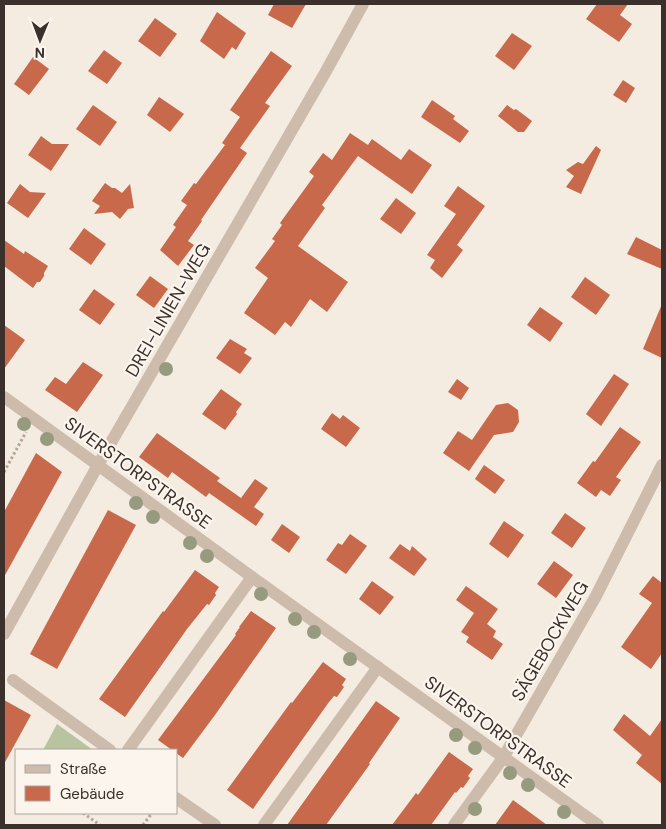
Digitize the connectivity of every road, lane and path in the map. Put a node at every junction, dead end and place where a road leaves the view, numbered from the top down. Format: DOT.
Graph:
graph roads {
  1 [pos="362,4"];
  2 [pos="4,397"];
  3 [pos="26,432"];
  4 [pos="98,465"];
  5 [pos="662,465"];
  6 [pos="4,472"];
  7 [pos="252,577"];
  8 [pos="4,634"];
  9 [pos="378,667"];
  10 [pos="13,680"];
  11 [pos="109,749"];
  12 [pos="129,749"];
  13 [pos="503,758"];
  14 [pos="178,799"];
  15 [pos="84,814"];
  16 [pos="151,814"];
  17 [pos="100,825"];
  18 [pos="142,825"];
  19 [pos="215,825"];
  20 [pos="264,825"];
  21 [pos="454,825"];
  22 [pos="598,825"];
  1 -- 4 [label="street, DREI-LINIEN-WEG"];
  2 -- 4 [label="street, SIVERSTORPSTRASSE"];
  3 -- 6 [label="path"];
  4 -- 7 [label="street, SIVERSTORPSTRASSE"];
  4 -- 8 [label="street, DREI-LINIEN-WEG"];
  5 -- 13 [label="street, SÄGEBOCKWEG"];
  7 -- 9 [label="street, SIVERSTORPSTRASSE"];
  7 -- 12 [label="street"];
  9 -- 13 [label="street, SIVERSTORPSTRASSE"];
  9 -- 20 [label="street"];
  10 -- 11 [label="street"];
  13 -- 21 [label="street, SÄGEBOCKWEG"];
  13 -- 22 [label="street, SIVERSTORPSTRASSE"];
  14 -- 19 [label="street"];
  15 -- 17 [label="path"];
  16 -- 18 [label="path"];
}
